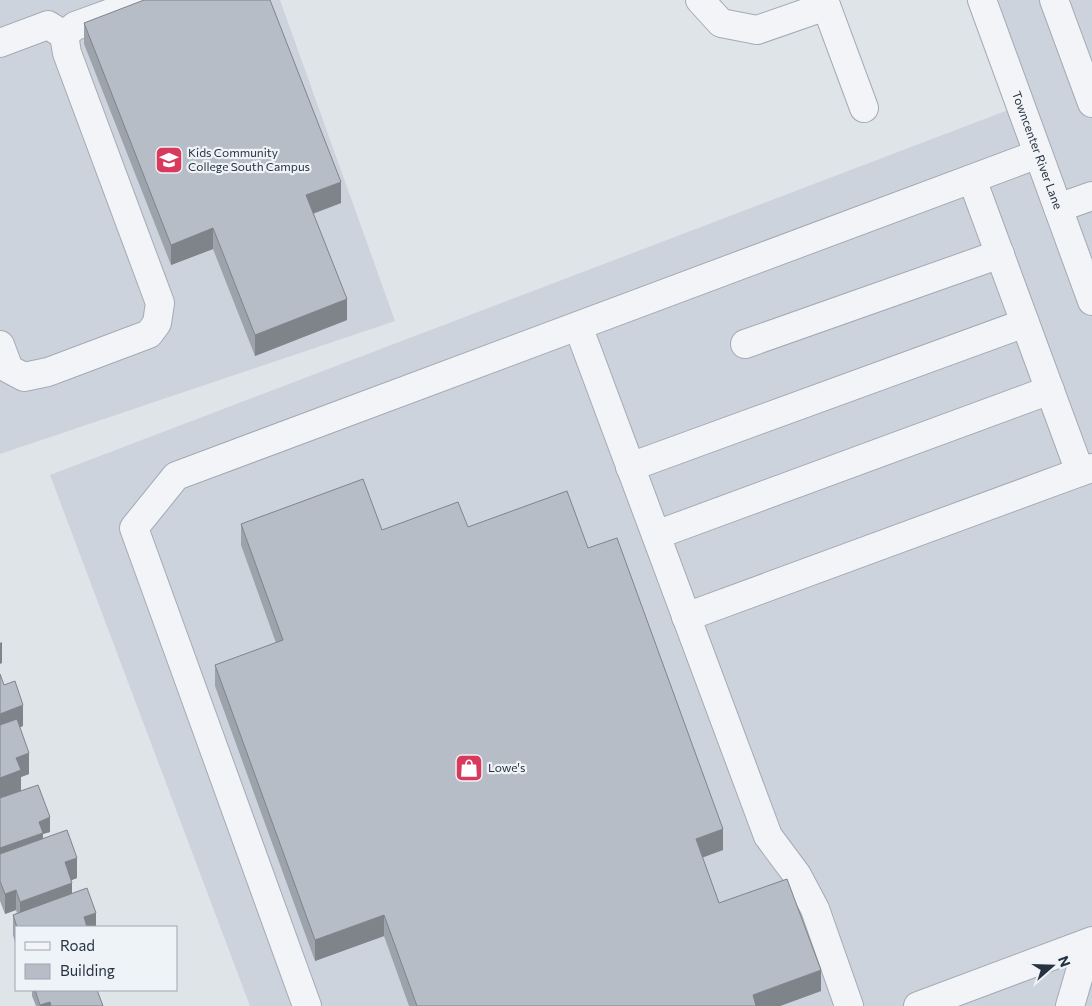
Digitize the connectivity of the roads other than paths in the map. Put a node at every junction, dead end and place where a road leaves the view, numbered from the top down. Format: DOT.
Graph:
graph roads {
  1 [pos="146,0"];
  2 [pos="700,0"];
  3 [pos="982,0"];
  4 [pos="1054,0"];
  5 [pos="825,3"];
  6 [pos="64,35"];
  7 [pos="0,43"];
  8 [pos="1083,49"];
  9 [pos="1092,103"];
  10 [pos="864,108"];
  11 [pos="1038,154"];
  12 [pos="972,179"];
  13 [pos="1092,196"];
  14 [pos="1058,208"];
  15 [pos="1000,254"];
  16 [pos="1092,301"];
  17 [pos="1025,323"];
  18 [pos="578,326"];
  19 [pos="0,344"];
  20 [pos="745,344"];
  21 [pos="1050,390"];
  22 [pos="630,467"];
  23 [pos="1086,470"];
  24 [pos="656,535"];
  25 [pos="686,617"];
  26 [pos="1092,942"];
  27 [pos="307,1006"];
  28 [pos="849,1006"];
  29 [pos="918,1006"];
  30 [pos="1070,1006"];
  1 -- 6 [label="street"];
  2 -- 5 [label="street"];
  3 -- 11 [label="street, Towncenter River Lane"];
  4 -- 8 [label="street"];
  5 -- 10 [label="street"];
  6 -- 7 [label="street"];
  6 -- 19 [label="street"];
  8 -- 9 [label="street"];
  11 -- 12 [label="street"];
  11 -- 14 [label="street, Towncenter River Lane"];
  12 -- 15 [label="street"];
  12 -- 18 [label="street"];
  13 -- 14 [label="street"];
  14 -- 16 [label="street, Towncenter River Lane"];
  15 -- 17 [label="street"];
  15 -- 20 [label="street"];
  17 -- 21 [label="street"];
  17 -- 22 [label="street"];
  18 -- 22 [label="street"];
  18 -- 27 [label="street"];
  21 -- 23 [label="street"];
  21 -- 24 [label="street"];
  22 -- 24 [label="street"];
  23 -- 25 [label="street"];
  24 -- 25 [label="street"];
  25 -- 28 [label="street"];
  26 -- 29 [label="street"];
  26 -- 30 [label="street"];
}
